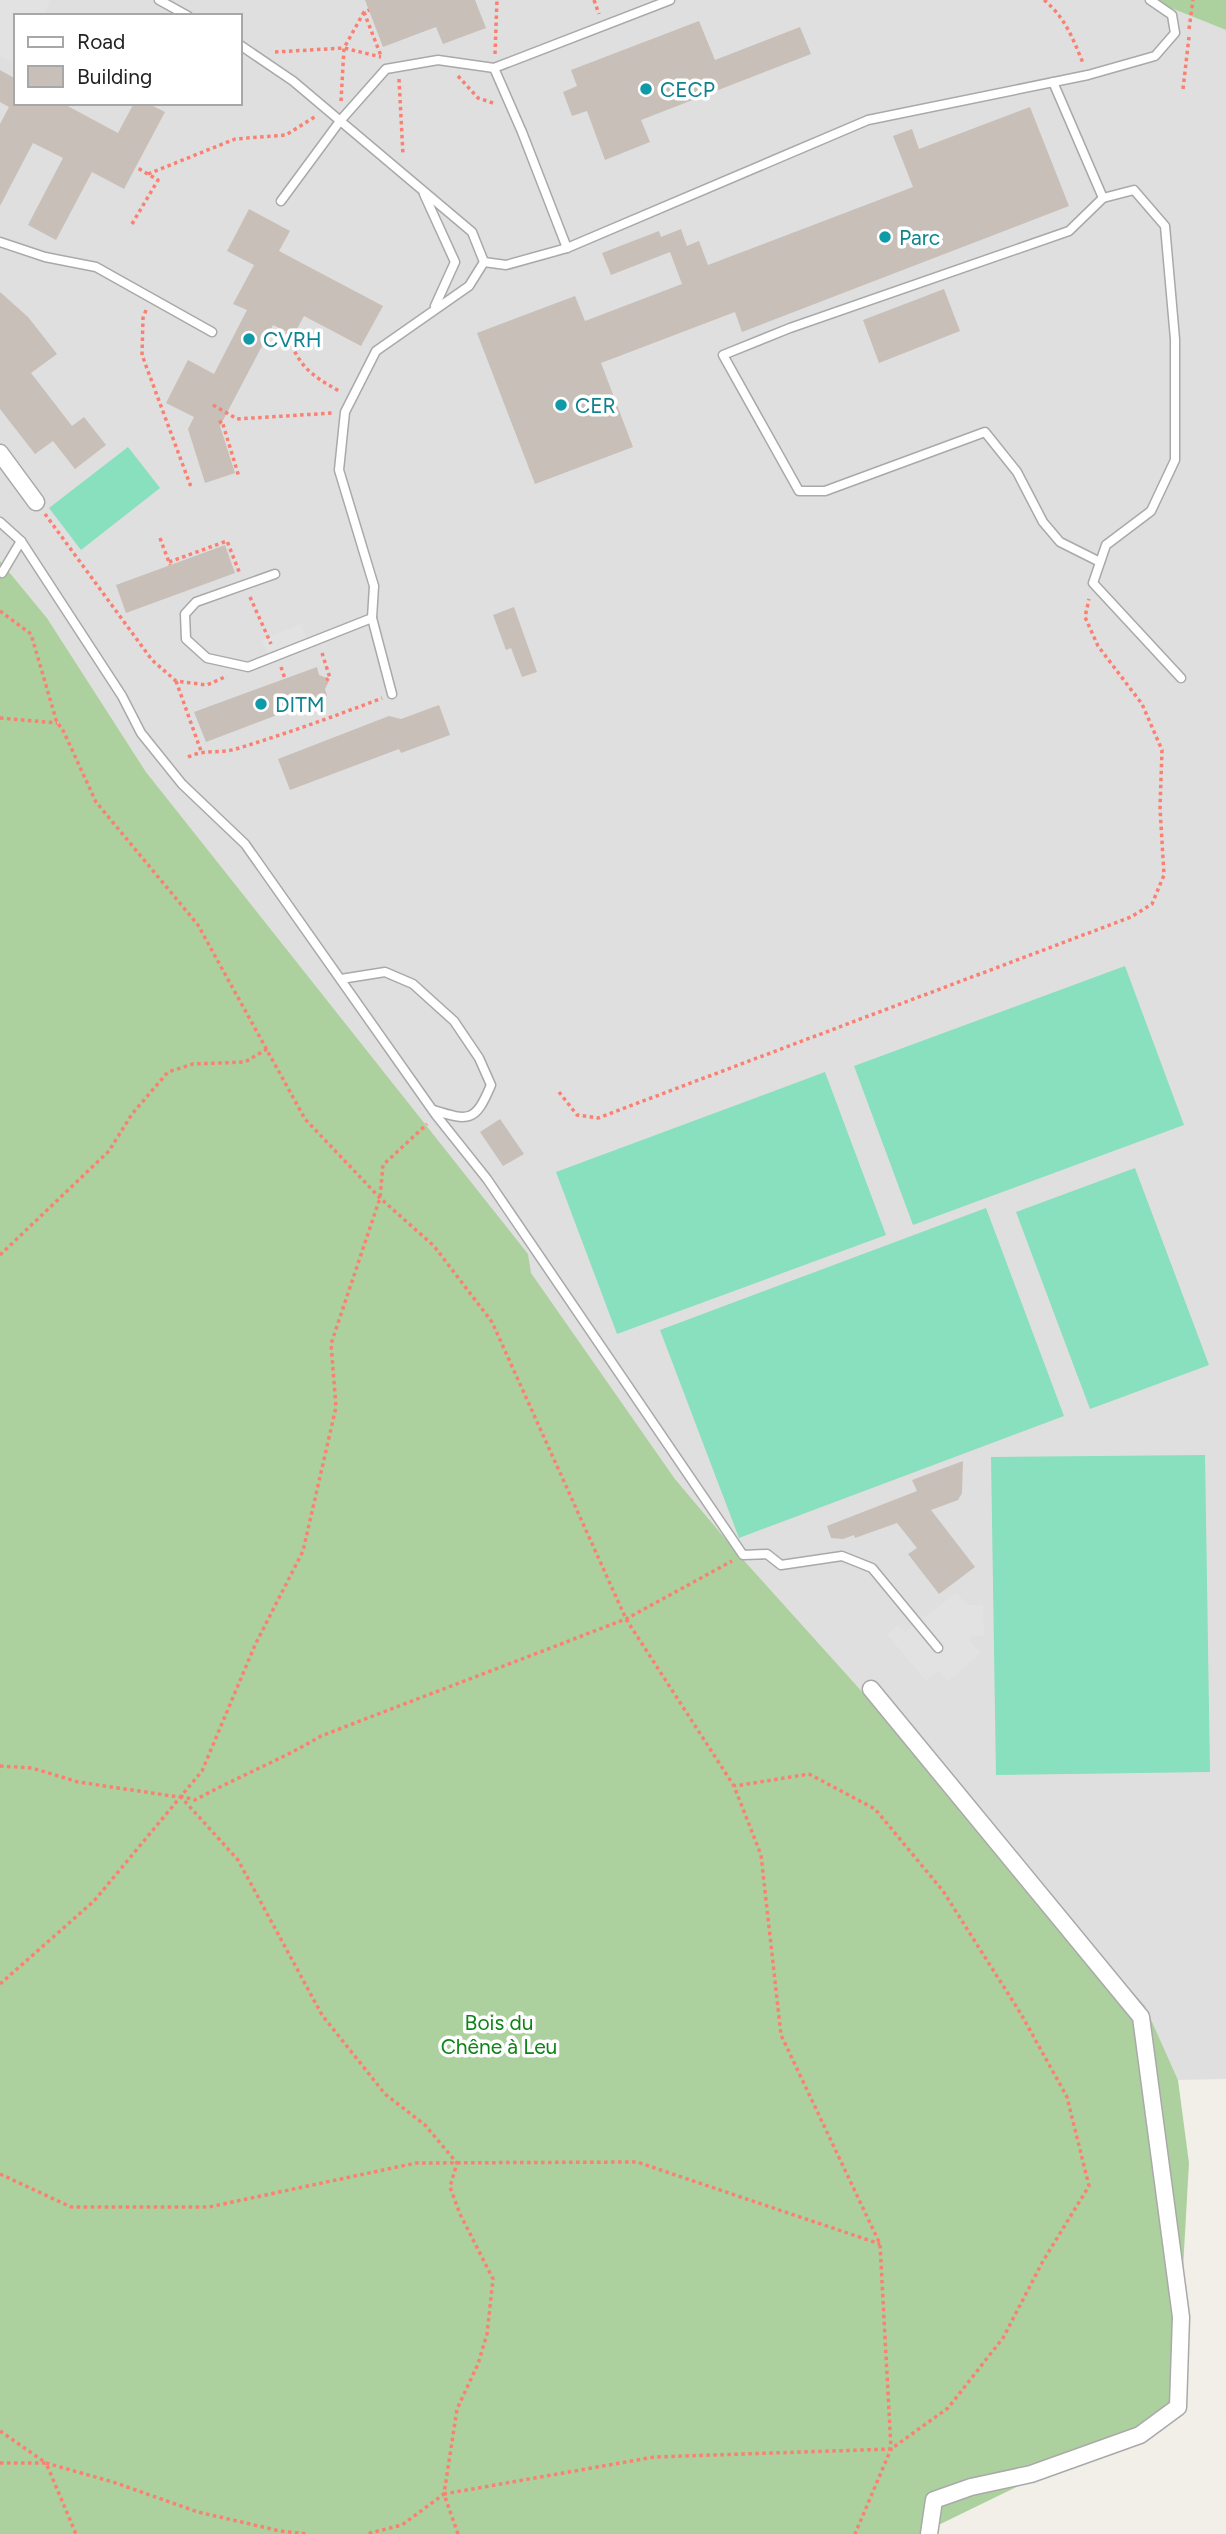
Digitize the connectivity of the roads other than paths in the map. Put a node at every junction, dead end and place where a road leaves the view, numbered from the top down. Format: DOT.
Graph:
graph roads {
  1 [pos="159,0"];
  2 [pos="670,0"];
  3 [pos="1150,0"];
  4 [pos="184,14"];
  5 [pos="242,46"];
  6 [pos="494,68"];
  7 [pos="1053,82"];
  8 [pos="340,121"];
  9 [pos="423,191"];
  10 [pos="1102,198"];
  11 [pos="281,201"];
  12 [pos="0,242"];
  13 [pos="567,248"];
  14 [pos="484,262"];
  15 [pos="433,308"];
  16 [pos="212,332"];
  17 [pos="0,453"];
  18 [pos="36,502"];
  19 [pos="0,522"];
  20 [pos="21,541"];
  21 [pos="1100,562"];
  22 [pos="0,572"];
  23 [pos="275,574"];
  24 [pos="372,618"];
  25 [pos="1181,678"];
  26 [pos="392,694"];
  27 [pos="341,979"];
  28 [pos="435,1112"];
  29 [pos="939,1648"];
  30 [pos="872,1689"];
  31 [pos="929,2534"];
  1 -- 4 [label="lane"];
  2 -- 6 [label="lane"];
  3 -- 7 [label="lane"];
  5 -- 8 [label="lane"];
  6 -- 8 [label="lane"];
  6 -- 13 [label="lane"];
  7 -- 10 [label="lane"];
  7 -- 13 [label="lane"];
  8 -- 9 [label="lane"];
  8 -- 11 [label="lane"];
  9 -- 14 [label="lane"];
  9 -- 15 [label="lane"];
  10 -- 21 [label="lane"];
  10 -- 21 [label="lane"];
  12 -- 16 [label="lane"];
  13 -- 14 [label="lane"];
  14 -- 15 [label="lane"];
  15 -- 24 [label="lane"];
  17 -- 18 [label="street"];
  19 -- 20 [label="lane"];
  20 -- 22 [label="lane"];
  20 -- 27 [label="lane"];
  21 -- 25 [label="lane"];
  23 -- 24 [label="lane"];
  24 -- 26 [label="lane"];
  27 -- 28 [label="lane"];
  27 -- 28 [label="lane"];
  28 -- 29 [label="lane"];
  30 -- 31 [label="street"];
}
